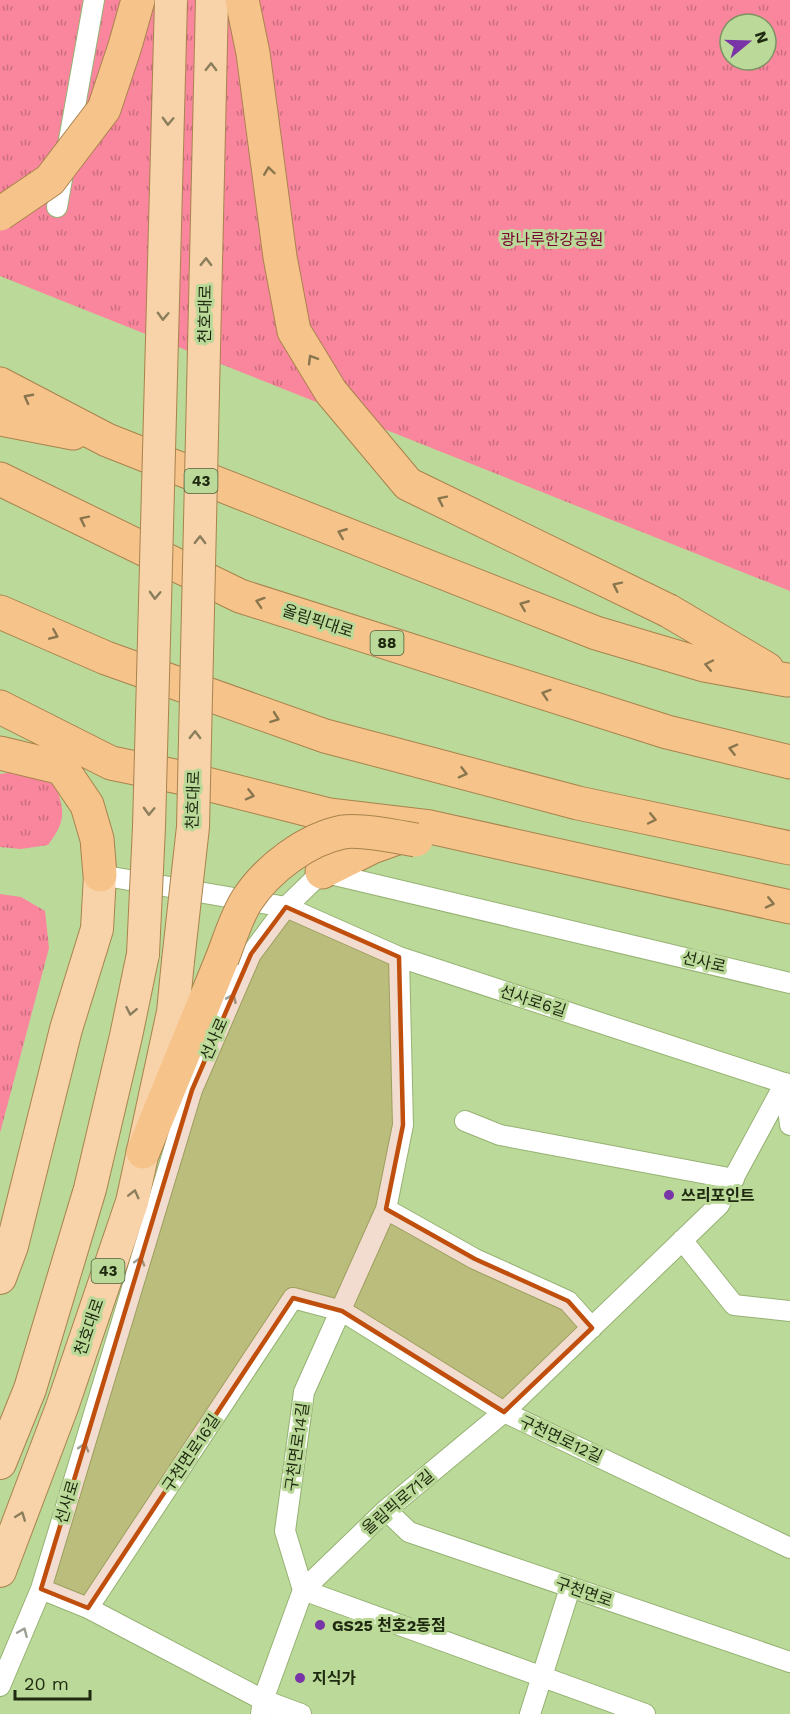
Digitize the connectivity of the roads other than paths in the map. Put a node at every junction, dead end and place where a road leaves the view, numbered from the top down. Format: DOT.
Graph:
graph roads {
  1 [pos="94,0"];
  2 [pos="138,0"];
  3 [pos="171,0"];
  4 [pos="212,0"];
  5 [pos="242,0"];
  6 [pos="57,207"];
  7 [pos="0,214"];
  8 [pos="0,384"];
  9 [pos="0,419"];
  10 [pos="107,440"];
  11 [pos="0,479"];
  12 [pos="0,612"];
  13 [pos="788,681"];
  14 [pos="0,707"];
  15 [pos="0,753"];
  16 [pos="790,762"];
  17 [pos="111,763"];
  18 [pos="62,768"];
  19 [pos="423,833"];
  20 [pos="790,848"];
  21 [pos="322,872"];
  22 [pos="100,875"];
  23 [pos="285,907"];
  24 [pos="790,908"];
  25 [pos="790,930"];
  26 [pos="399,957"];
  27 [pos="790,983"];
  28 [pos="788,1084"];
  29 [pos="465,1121"];
  30 [pos="790,1125"];
  31 [pos="143,1152"];
  32 [pos="734,1179"];
  33 [pos="386,1209"];
  34 [pos="682,1240"];
  35 [pos="0,1278"];
  36 [pos="293,1298"];
  37 [pos="342,1311"];
  38 [pos="790,1311"];
  39 [pos="592,1328"];
  40 [pos="504,1412"];
  41 [pos="0,1463"];
  42 [pos="386,1510"];
  43 [pos="790,1548"];
  44 [pos="0,1571"];
  45 [pos="570,1588"];
  46 [pos="41,1590"];
  47 [pos="303,1590"];
  48 [pos="88,1608"];
  49 [pos="790,1662"];
  50 [pos="543,1677"];
  51 [pos="0,1686"];
  52 [pos="262,1707"];
  53 [pos="301,1714"];
  54 [pos="530,1714"];
  55 [pos="645,1714"];
  1 -- 6 [label="street"];
  2 -- 7 [label="highway, bridge"];
  3 -- 41 [label="main road, 43, one-way, bridge"];
  31 -- 4 [label="main road, 천호대로 / 43, one-way, bridge"];
  13 -- 5 [label="highway, one-way, bridge"];
  10 -- 8 [label="highway, one-way"];
  9 -- 10 [label="highway"];
  13 -- 10 [label="highway, one-way"];
  16 -- 11 [label="highway, 올림픽대로 / 88, one-way"];
  12 -- 20 [label="highway, one-way"];
  14 -- 17 [label="highway"];
  15 -- 18 [label="highway"];
  17 -- 18 [label="highway"];
  17 -- 19 [label="highway, one-way"];
  18 -- 22 [label="highway"];
  19 -- 21 [label="highway"];
  19 -- 24 [label="highway, one-way"];
  19 -- 25 [label="highway"];
  19 -- 31 [label="highway, bridge"];
  21 -- 23 [label="street, 선사로"];
  21 -- 27 [label="street, 선사로"];
  22 -- 23 [label="street, 선사로6길"];
  22 -- 35 [label="main road"];
  23 -- 26 [label="street, 선사로6길"];
  46 -- 23 [label="street, 선사로, one-way"];
  26 -- 28 [label="street, 선사로6길"];
  26 -- 33 [label="street, 구천면로14길"];
  28 -- 30 [label="street"];
  28 -- 32 [label="street, 올림픽로71길"];
  29 -- 32 [label="street"];
  44 -- 31 [label="main road, 천호대로 / 43, one-way"];
  32 -- 34 [label="street, 올림픽로71길"];
  33 -- 37 [label="street, 구천면로14길"];
  33 -- 39 [label="street"];
  34 -- 38 [label="street"];
  34 -- 39 [label="street, 올림픽로71길"];
  36 -- 37 [label="street, 구천면로12길"];
  36 -- 48 [label="street, 구천면로16길"];
  37 -- 40 [label="street, 구천면로12길"];
  37 -- 47 [label="street, 구천면로14길"];
  39 -- 40 [label="street, 올림픽로71길"];
  40 -- 42 [label="street, 올림픽로71길"];
  40 -- 43 [label="street, 구천면로12길"];
  42 -- 45 [label="street, 구천면로"];
  42 -- 47 [label="street, 올림픽로71길"];
  45 -- 49 [label="street, 구천면로"];
  45 -- 50 [label="street"];
  46 -- 48 [label="street"];
  51 -- 46 [label="street, 선사로, one-way"];
  47 -- 50 [label="street"];
  47 -- 52 [label="street, 올림픽로71길"];
  48 -- 52 [label="street"];
  50 -- 54 [label="street"];
  50 -- 55 [label="street"];
  52 -- 53 [label="street"];
}
